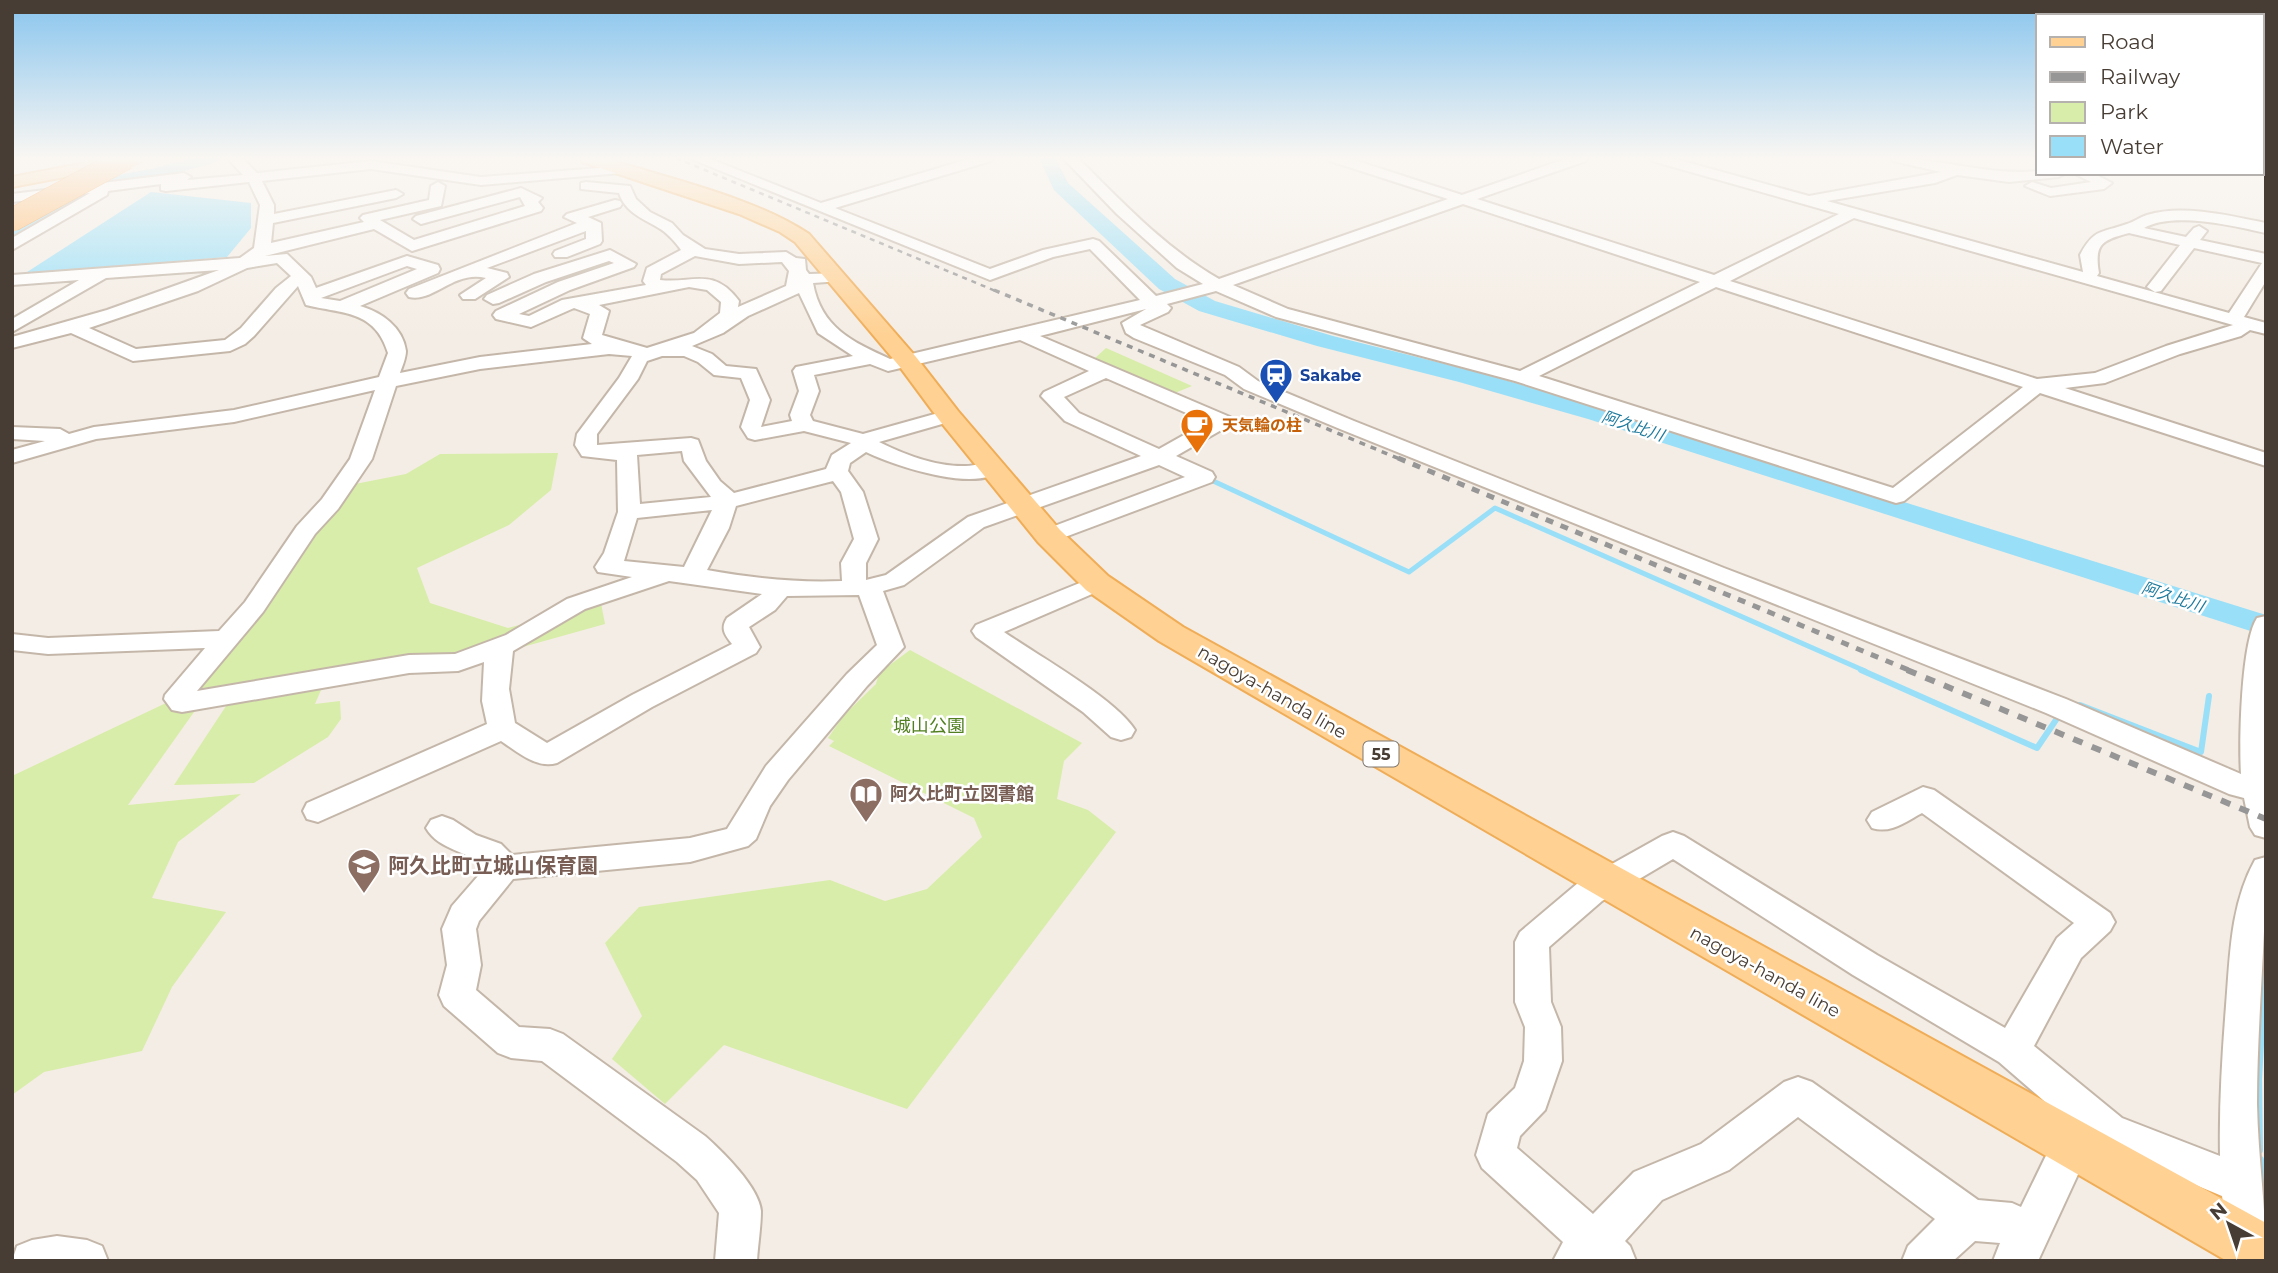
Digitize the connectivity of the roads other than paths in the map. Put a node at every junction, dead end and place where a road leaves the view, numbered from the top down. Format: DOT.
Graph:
graph roads {
  1 [pos="57,217"];
  2 [pos="264,217"];
  3 [pos="372,217"];
  4 [pos="424,217"];
  5 [pos="517,217"];
  6 [pos="573,217"];
  7 [pos="649,217"];
  8 [pos="763,217"];
  9 [pos="846,217"];
  10 [pos="1129,217"];
  11 [pos="1414,217"];
  12 [pos="1519,217"];
  13 [pos="1844,217"];
  14 [pos="1870,217"];
  15 [pos="2152,217"];
  16 [pos="2164,217"];
  17 [pos="421,219"];
  18 [pos="2207,219"];
  19 [pos="529,222"];
  20 [pos="593,223"];
  21 [pos="376,224"];
  22 [pos="502,225"];
  23 [pos="2266,228"];
  24 [pos="2130,229"];
  25 [pos="2190,242"];
  26 [pos="363,243"];
  27 [pos="686,244"];
  28 [pos="12,245"];
  29 [pos="262,250"];
  30 [pos="332,251"];
  31 [pos="309,257"];
  32 [pos="2266,260"];
  33 [pos="247,262"];
  34 [pos="287,263"];
  35 [pos="177,267"];
  36 [pos="2266,267"];
  37 [pos="812,268"];
  38 [pos="470,269"];
  39 [pos="105,273"];
  40 [pos="2087,275"];
  41 [pos="301,277"];
  42 [pos="501,277"];
  43 [pos="32,278"];
  44 [pos="12,280"];
  45 [pos="1716,281"];
  46 [pos="657,286"];
  47 [pos="1213,286"];
  48 [pos="2155,287"];
  49 [pos="12,289"];
  50 [pos="424,289"];
  51 [pos="469,295"];
  52 [pos="541,297"];
  53 [pos="494,299"];
  54 [pos="572,303"];
  55 [pos="1153,303"];
  56 [pos="312,305"];
  57 [pos="523,305"];
  58 [pos="344,306"];
  59 [pos="365,314"];
  60 [pos="99,319"];
  61 [pos="2251,320"];
  62 [pos="12,327"];
  63 [pos="73,327"];
  64 [pos="1023,335"];
  65 [pos="700,337"];
  66 [pos="12,343"];
  67 [pos="615,347"];
  68 [pos="648,354"];
  69 [pos="870,358"];
  70 [pos="908,362"];
  71 [pos="1104,371"];
  72 [pos="1522,377"];
  73 [pos="387,381"];
  74 [pos="2038,386"];
  75 [pos="949,416"];
  76 [pos="804,425"];
  77 [pos="12,433"];
  78 [pos="67,440"];
  79 [pos="865,441"];
  80 [pos="604,452"];
  81 [pos="12,457"];
  82 [pos="1160,457"];
  83 [pos="2266,460"];
  84 [pos="992,467"];
  85 [pos="836,473"];
  86 [pos="726,502"];
  87 [pos="1024,506"];
  88 [pos="629,512"];
  89 [pos="1049,536"];
  90 [pos="679,574"];
  91 [pos="1097,583"];
  92 [pos="863,587"];
  93 [pos="780,589"];
  94 [pos="2264,634"];
  95 [pos="227,639"];
  96 [pos="12,642"];
  97 [pos="501,647"];
  98 [pos="504,728"];
  99 [pos="1121,730"];
  100 [pos="2262,791"];
  101 [pos="318,811"];
  102 [pos="1883,820"];
  103 [pos="2266,827"];
  104 [pos="442,828"];
  105 [pos="504,868"];
  106 [pos="2266,869"];
  107 [pos="1606,882"];
  108 [pos="2012,1051"];
  109 [pos="2072,1144"];
  110 [pos="2241,1184"];
  111 [pos="1971,1220"];
  112 [pos="2022,1247"];
  113 [pos="2257,1253"];
  114 [pos="1595,1255"];
  115 [pos="32,1261"];
  116 [pos="87,1261"];
  117 [pos="736,1261"];
  118 [pos="1923,1261"];
  1 -- 28 [label="street"];
  2 -- 29 [label="street"];
  3 -- 21 [label="street"];
  4 -- 17 [label="street"];
  5 -- 22 [label="street"];
  6 -- 20 [label="street"];
  7 -- 27 [label="street"];
  8 -- 37 [label="main road, nagoya-handa line / 55"];
  9 -- 55 [label="street"];
  10 -- 47 [label="street"];
  11 -- 47 [label="street"];
  12 -- 45 [label="street"];
  13 -- 45 [label="street"];
  14 -- 40 [label="street"];
  15 -- 24 [label="street"];
  16 -- 18 [label="street"];
  18 -- 23 [label="street"];
  18 -- 25 [label="street"];
  19 -- 22 [label="street"];
  20 -- 38 [label="street"];
  20 -- 42 [label="street"];
  21 -- 22 [label="street"];
  21 -- 29 [label="street"];
  24 -- 25 [label="street"];
  24 -- 40 [label="street"];
  25 -- 32 [label="street"];
  25 -- 48 [label="street"];
  26 -- 30 [label="street"];
  27 -- 37 [label="street"];
  27 -- 46 [label="street"];
  29 -- 33 [label="street"];
  31 -- 34 [label="street"];
  33 -- 34 [label="street"];
  33 -- 35 [label="street"];
  33 -- 60 [label="street"];
  34 -- 41 [label="street"];
  35 -- 39 [label="street"];
  35 -- 60 [label="street"];
  36 -- 61 [label="street"];
  37 -- 65 [label="street"];
  37 -- 69 [label="street"];
  37 -- 70 [label="main road, nagoya-handa line / 55"];
  38 -- 42 [label="street"];
  38 -- 50 [label="street"];
  39 -- 43 [label="street"];
  39 -- 62 [label="street"];
  40 -- 48 [label="street"];
  40 -- 61 [label="street"];
  41 -- 56 [label="street"];
  41 -- 63 [label="street"];
  42 -- 51 [label="street"];
  43 -- 44 [label="street"];
  43 -- 49 [label="street"];
  45 -- 72 [label="street"];
  45 -- 74 [label="street"];
  46 -- 54 [label="street"];
  46 -- 65 [label="street"];
  47 -- 55 [label="street"];
  47 -- 72 [label="street"];
  48 -- 61 [label="street"];
  50 -- 51 [label="street"];
  50 -- 59 [label="street"];
  51 -- 53 [label="street"];
  52 -- 53 [label="street"];
  52 -- 54 [label="street"];
  52 -- 57 [label="street"];
  53 -- 57 [label="street"];
  54 -- 57 [label="street"];
  54 -- 67 [label="street"];
  55 -- 64 [label="street"];
  55 -- 100 [label="street"];
  56 -- 58 [label="street"];
  56 -- 58 [label="street"];
  58 -- 59 [label="street"];
  59 -- 73 [label="street"];
  60 -- 63 [label="street"];
  61 -- 74 [label="street"];
  63 -- 66 [label="street"];
  64 -- 70 [label="street"];
  64 -- 71 [label="street"];
  65 -- 68 [label="street"];
  67 -- 68 [label="street"];
  67 -- 73 [label="street"];
  68 -- 76 [label="street"];
  68 -- 80 [label="street"];
  69 -- 70 [label="street"];
  69 -- 76 [label="street"];
  70 -- 75 [label="main road, nagoya-handa line / 55"];
  71 -- 82 [label="street"];
  71 -- 82 [label="street"];
  72 -- 74 [label="street"];
  73 -- 78 [label="street"];
  73 -- 95 [label="street"];
  74 -- 83 [label="street"];
  75 -- 79 [label="street"];
  75 -- 84 [label="main road, nagoya-handa line / 55"];
  76 -- 79 [label="street"];
  77 -- 78 [label="street"];
  78 -- 81 [label="street"];
  79 -- 84 [label="street"];
  79 -- 85 [label="street"];
  80 -- 86 [label="street"];
  80 -- 88 [label="street"];
  82 -- 87 [label="street"];
  82 -- 89 [label="street"];
  84 -- 87 [label="main road, nagoya-handa line / 55"];
  85 -- 86 [label="street"];
  85 -- 92 [label="street"];
  86 -- 88 [label="street"];
  86 -- 90 [label="street"];
  87 -- 89 [label="main road, nagoya-handa line / 55"];
  87 -- 92 [label="street"];
  88 -- 90 [label="street"];
  89 -- 91 [label="main road, nagoya-handa line / 55"];
  90 -- 93 [label="street"];
  90 -- 97 [label="street"];
  91 -- 99 [label="street"];
  91 -- 107 [label="main road, nagoya-handa line / 55"];
  92 -- 93 [label="street"];
  92 -- 105 [label="street"];
  93 -- 98 [label="street"];
  94 -- 100 [label="street"];
  95 -- 96 [label="street"];
  95 -- 97 [label="street"];
  97 -- 98 [label="street"];
  98 -- 101 [label="street"];
  100 -- 103 [label="street"];
  102 -- 108 [label="street"];
  104 -- 105 [label="street"];
  105 -- 117 [label="street"];
  106 -- 110 [label="street"];
  107 -- 108 [label="street"];
  107 -- 109 [label="main road, nagoya-handa line / 55"];
  107 -- 114 [label="street"];
  108 -- 110 [label="street"];
  109 -- 112 [label="street"];
  109 -- 113 [label="main road, nagoya-handa line / 55"];
  110 -- 113 [label="street"];
  111 -- 112 [label="street"];
  111 -- 114 [label="street"];
  111 -- 118 [label="street"];
  115 -- 116 [label="street"];
}
